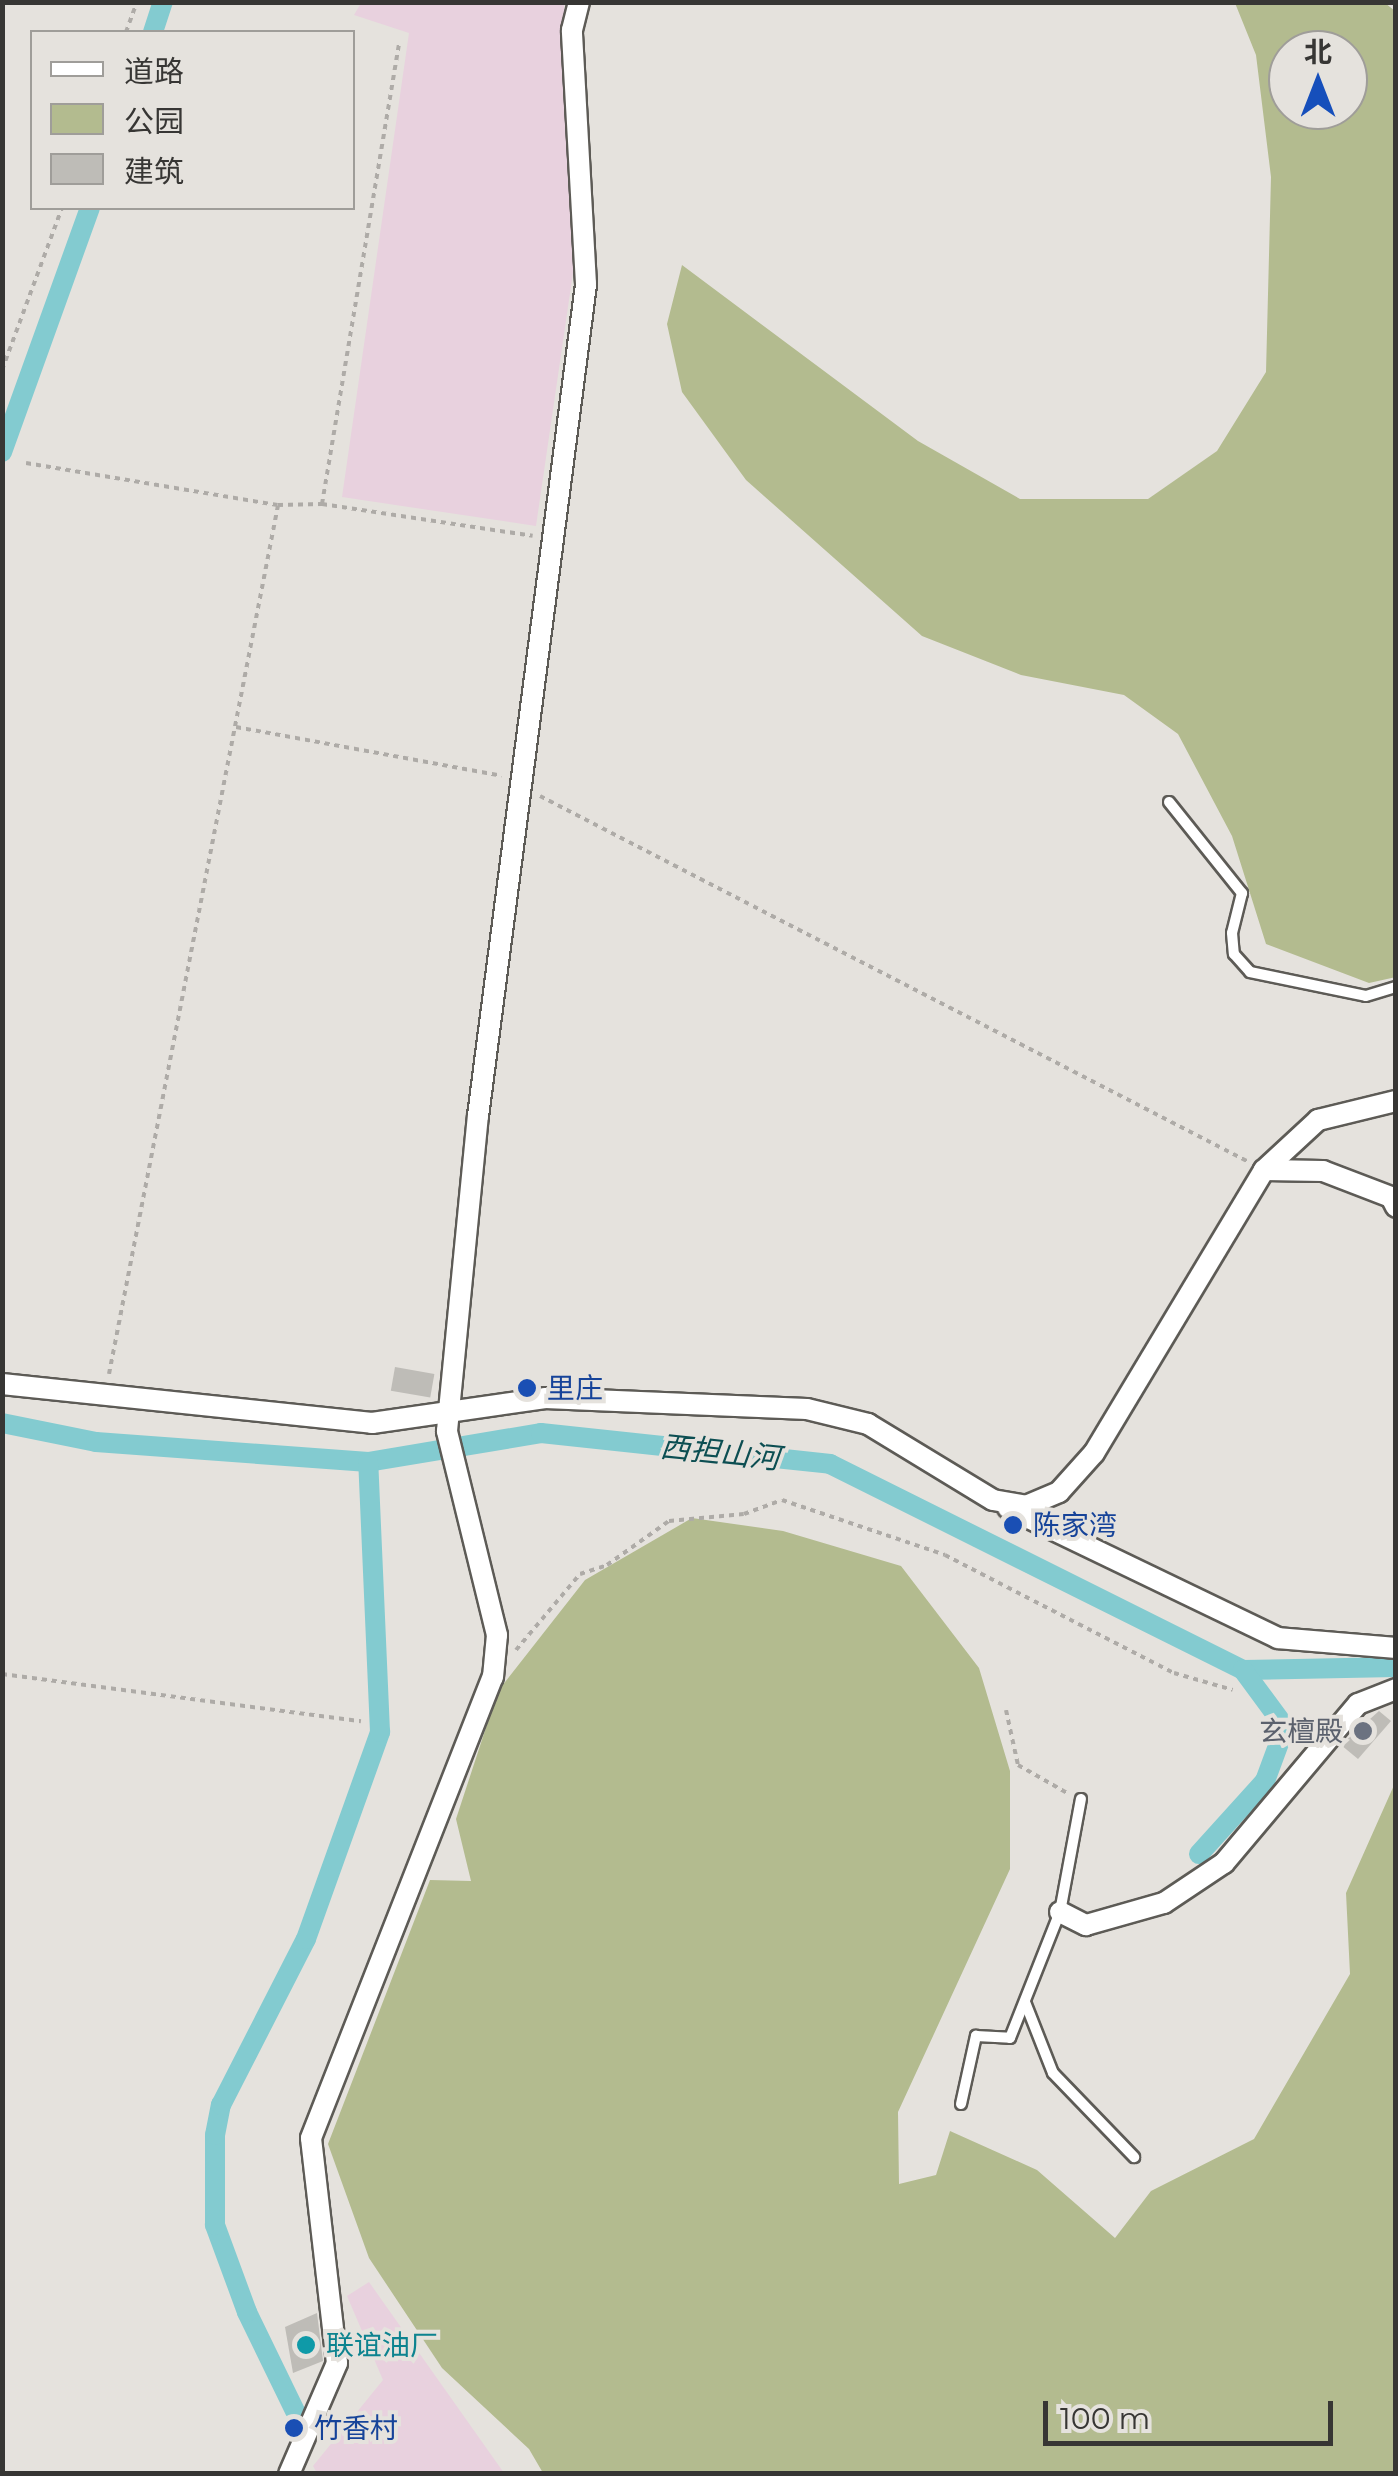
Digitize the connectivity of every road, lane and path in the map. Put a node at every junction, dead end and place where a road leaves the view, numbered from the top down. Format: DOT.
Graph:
graph roads {
  1 [pos="137,2"];
  2 [pos="579,2"];
  3 [pos="127,30"];
  4 [pos="399,42"];
  5 [pos="61,210"];
  6 [pos="2,370"];
  7 [pos="26,463"];
  8 [pos="322,504"];
  9 [pos="278,505"];
  10 [pos="553,540"];
  11 [pos="235,727"];
  12 [pos="522,783"];
  13 [pos="1169,802"];
  14 [pos="1396,987"];
  15 [pos="1396,1101"];
  16 [pos="1264,1170"];
  17 [pos="1396,1207"];
  18 [pos="2,1384"];
  19 [pos="106,1395"];
  20 [pos="448,1422"];
  21 [pos="993,1500"];
  22 [pos="1396,1648"];
  23 [pos="2,1674"];
  24 [pos="494,1677"];
  25 [pos="1396,1689"];
  26 [pos="1233,1690"];
  27 [pos="1006,1710"];
  28 [pos="361,1721"];
  29 [pos="1081,1799"];
  30 [pos="1060,1912"];
  31 [pos="1025,2001"];
  32 [pos="961,2104"];
  33 [pos="1134,2157"];
  34 [pos="289,2474"];
  1 -- 3 [label="path"];
  2 -- 10 [label="street"];
  4 -- 8 [label="path"];
  5 -- 6 [label="path"];
  7 -- 9 [label="path"];
  8 -- 9 [label="path"];
  8 -- 10 [label="path"];
  9 -- 11 [label="path"];
  10 -- 12 [label="street"];
  11 -- 12 [label="path"];
  11 -- 19 [label="path"];
  12 -- 16 [label="path"];
  12 -- 20 [label="street"];
  13 -- 14 [label="lane"];
  15 -- 16 [label="street"];
  16 -- 17 [label="street"];
  16 -- 21 [label="street"];
  18 -- 19 [label="street"];
  19 -- 20 [label="street"];
  20 -- 21 [label="street"];
  20 -- 24 [label="street"];
  21 -- 22 [label="street"];
  23 -- 28 [label="path"];
  24 -- 26 [label="path"];
  24 -- 34 [label="street"];
  25 -- 30 [label="street"];
  27 -- 29 [label="path"];
  29 -- 30 [label="lane"];
  30 -- 31 [label="lane"];
  31 -- 32 [label="lane"];
  31 -- 33 [label="lane"];
}
